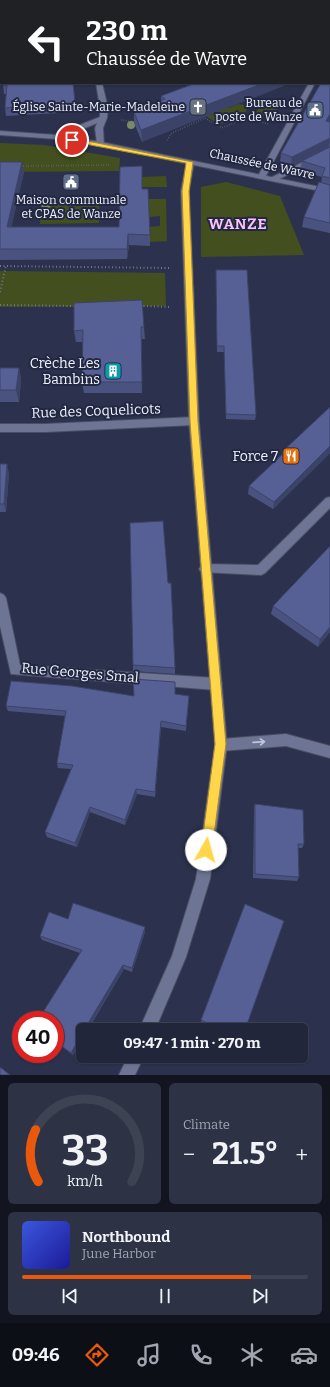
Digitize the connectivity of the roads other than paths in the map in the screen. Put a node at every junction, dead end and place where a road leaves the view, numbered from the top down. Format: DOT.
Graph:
graph roads {
  1 [pos="99,84"];
  2 [pos="311,84"];
  3 [pos="103,118"];
  4 [pos="0,133"];
  5 [pos="57,137"];
  6 [pos="100,144"];
  7 [pos="330,151"];
  8 [pos="190,162"];
  9 [pos="262,176"];
  10 [pos="272,178"];
  11 [pos="330,191"];
  12 [pos="194,422"];
  13 [pos="0,428"];
  14 [pos="330,501"];
  15 [pos="205,569"];
  16 [pos="0,598"];
  17 [pos="216,684"];
  18 [pos="220,744"];
  19 [pos="330,752"];
  20 [pos="150,1023"];
  21 [pos="133,1063"];
  22 [pos="127,1075"];
  1 -- 3 [label="street"];
  2 -- 9 [label="street"];
  3 -- 5 [label="street"];
  3 -- 6 [label="street"];
  4 -- 5 [label="street, Chaussée de Wavre"];
  5 -- 6 [label="street, Chaussée de Wavre"];
  6 -- 8 [label="street, Chaussée de Wavre"];
  7 -- 10 [label="street"];
  8 -- 9 [label="street, Chaussée de Wavre"];
  8 -- 12 [label="street"];
  9 -- 10 [label="street, Chaussée de Wavre"];
  10 -- 11 [label="street, Chaussée de Wavre"];
  12 -- 13 [label="street, Rue des Coquelicots"];
  12 -- 15 [label="street"];
  14 -- 15 [label="street"];
  15 -- 17 [label="street"];
  16 -- 17 [label="street, Rue Georges Smal"];
  17 -- 18 [label="street"];
  18 -- 19 [label="street, one-way"];
  18 -- 20 [label="street"];
  21 -- 22 [label="street"];
}
